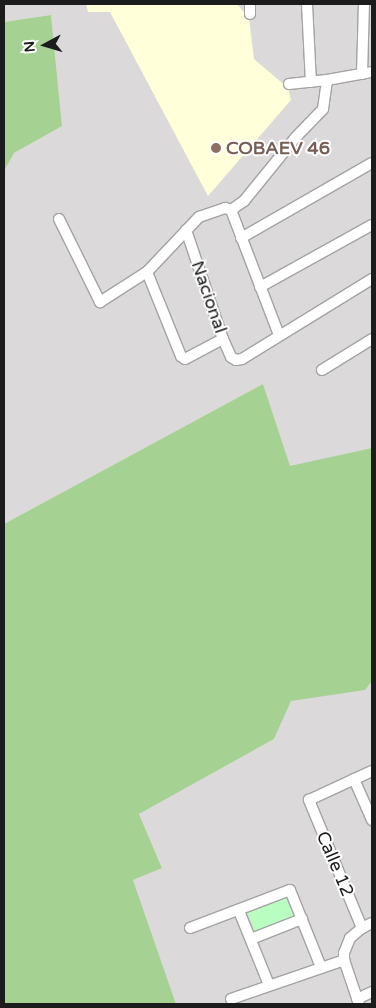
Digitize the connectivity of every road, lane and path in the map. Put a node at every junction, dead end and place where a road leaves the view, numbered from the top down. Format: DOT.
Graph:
graph roads {
  1 [pos="307,4"];
  2 [pos="364,4"];
  3 [pos="367,73"];
  4 [pos="327,80"];
  5 [pos="311,82"];
  6 [pos="289,84"];
  7 [pos="372,163"];
  8 [pos="231,210"];
  9 [pos="60,219"];
  10 [pos="372,225"];
  11 [pos="186,230"];
  12 [pos="241,238"];
  13 [pos="147,272"];
  14 [pos="372,279"];
  15 [pos="260,287"];
  16 [pos="280,335"];
  17 [pos="223,339"];
  18 [pos="372,339"];
  19 [pos="322,370"];
  20 [pos="372,771"];
  21 [pos="354,779"];
  22 [pos="372,820"];
  23 [pos="239,911"];
  24 [pos="302,919"];
  25 [pos="372,923"];
  26 [pos="190,928"];
  27 [pos="362,928"];
  28 [pos="251,939"];
  29 [pos="344,960"];
  30 [pos="321,967"];
  31 [pos="269,986"];
  32 [pos="372,992"];
  33 [pos="231,999"];
  34 [pos="358,1002"];
  1 -- 5 [label="street"];
  2 -- 3 [label="street"];
  3 -- 4 [label="street"];
  4 -- 5 [label="street"];
  4 -- 8 [label="street"];
  5 -- 6 [label="street"];
  7 -- 12 [label="street"];
  8 -- 11 [label="street"];
  8 -- 12 [label="street"];
  9 -- 13 [label="street"];
  10 -- 15 [label="street"];
  11 -- 13 [label="street"];
  11 -- 17 [label="street, Nacional"];
  12 -- 15 [label="street"];
  13 -- 17 [label="street"];
  14 -- 16 [label="street"];
  15 -- 16 [label="street"];
  16 -- 17 [label="street, Nacional"];
  18 -- 19 [label="street"];
  20 -- 21 [label="street"];
  21 -- 22 [label="street"];
  21 -- 27 [label="street, Calle 12"];
  23 -- 24 [label="street"];
  23 -- 26 [label="street"];
  23 -- 28 [label="street"];
  24 -- 28 [label="street"];
  24 -- 30 [label="street"];
  25 -- 27 [label="street"];
  27 -- 29 [label="street"];
  28 -- 31 [label="street"];
  29 -- 30 [label="street"];
  29 -- 34 [label="street"];
  30 -- 31 [label="street"];
  31 -- 33 [label="street"];
  32 -- 34 [label="street"];
}
